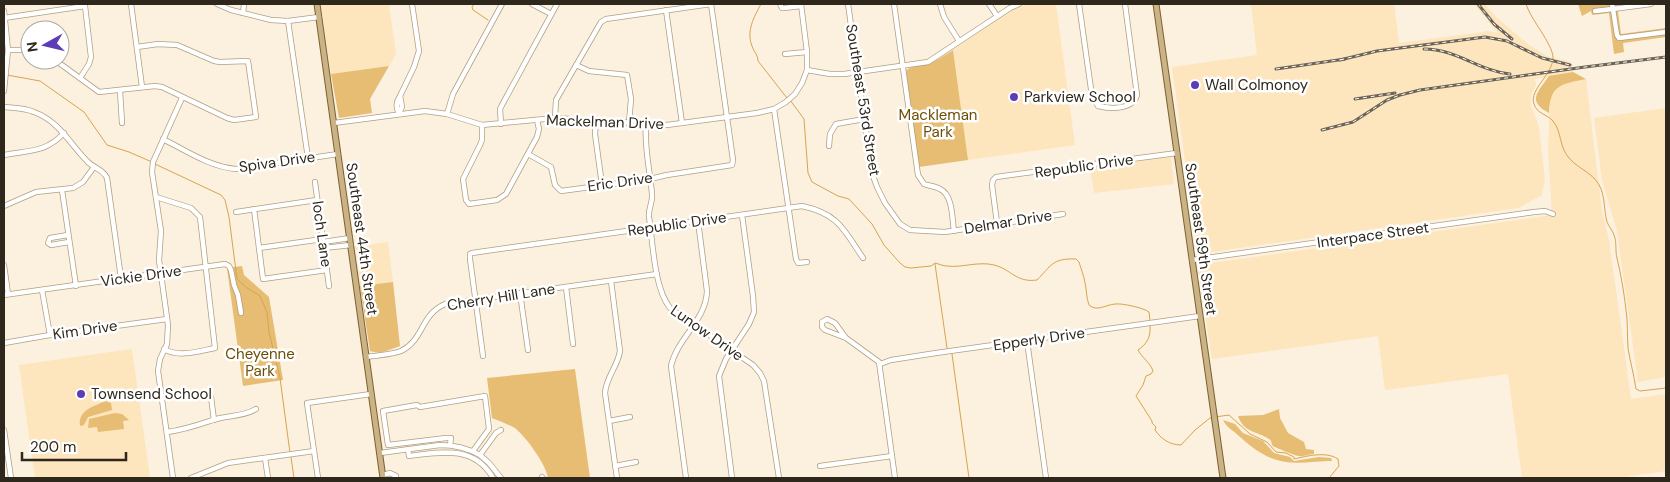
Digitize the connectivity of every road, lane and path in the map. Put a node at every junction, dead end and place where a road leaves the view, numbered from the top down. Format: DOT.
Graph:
graph roads {
  1 [pos="131,4"];
  2 [pos="217,4"];
  3 [pos="244,4"];
  4 [pos="317,4"];
  5 [pos="412,4"];
  6 [pos="502,4"];
  7 [pos="532,4"];
  8 [pos="557,4"];
  9 [pos="711,4"];
  10 [pos="780,4"];
  11 [pos="848,4"];
  12 [pos="894,4"];
  13 [pos="940,4"];
  14 [pos="989,4"];
  15 [pos="1019,4"];
  16 [pos="1079,4"];
  17 [pos="1125,4"];
  18 [pos="1156,4"];
  19 [pos="1651,4"];
  20 [pos="84,5"];
  21 [pos="801,5"];
  22 [pos="1612,6"];
  23 [pos="666,10"];
  24 [pos="4,11"];
  25 [pos="1595,11"];
  26 [pos="243,12"];
  27 [pos="551,14"];
  28 [pos="319,16"];
  29 [pos="997,16"];
  30 [pos="4,18"];
  31 [pos="288,21"];
  32 [pos="1666,32"];
  33 [pos="959,41"];
  34 [pos="137,47"];
  35 [pos="8,50"];
  36 [pos="20,50"];
  37 [pos="808,52"];
  38 [pos="785,54"];
  39 [pos="576,65"];
  40 [pos="903,66"];
  41 [pos="69,70"];
  42 [pos="807,70"];
  43 [pos="858,72"];
  44 [pos="80,78"];
  45 [pos="142,87"];
  46 [pos="4,91"];
  47 [pos="120,91"];
  48 [pos="182,98"];
  49 [pos="4,107"];
  50 [pos="774,109"];
  51 [pos="399,113"];
  52 [pos="447,114"];
  53 [pos="727,117"];
  54 [pos="555,118"];
  55 [pos="864,119"];
  56 [pos="537,120"];
  57 [pos="596,120"];
  58 [pos="122,123"];
  59 [pos="334,123"];
  60 [pos="629,123"];
  61 [pos="682,123"];
  62 [pos="501,124"];
  63 [pos="646,124"];
  64 [pos="482,125"];
  65 [pos="64,133"];
  66 [pos="163,139"];
  67 [pos="829,146"];
  68 [pos="338,154"];
  69 [pos="528,154"];
  70 [pos="1177,154"];
  71 [pos="4,155"];
  72 [pos="308,158"];
  73 [pos="94,167"];
  74 [pos="650,179"];
  75 [pos="315,182"];
  76 [pos="602,185"];
  77 [pos="62,190"];
  78 [pos="156,196"];
  79 [pos="317,200"];
  80 [pos="4,206"];
  81 [pos="789,208"];
  82 [pos="254,209"];
  83 [pos="236,212"];
  84 [pos="1063,214"];
  85 [pos="1553,214"];
  86 [pos="742,215"];
  87 [pos="698,221"];
  88 [pos="997,223"];
  89 [pos="650,228"];
  90 [pos="954,231"];
  91 [pos="68,235"];
  92 [pos="323,241"];
  93 [pos="333,241"];
  94 [pos="69,242"];
  95 [pos="350,242"];
  96 [pos="334,247"];
  97 [pos="259,248"];
  98 [pos="324,248"];
  99 [pos="864,258"];
  100 [pos="1192,260"];
  101 [pos="807,262"];
  102 [pos="4,265"];
  103 [pos="206,266"];
  104 [pos="327,270"];
  105 [pos="161,274"];
  106 [pos="657,274"];
  107 [pos="121,278"];
  108 [pos="611,281"];
  109 [pos="76,286"];
  110 [pos="329,286"];
  111 [pos="566,287"];
  112 [pos="42,290"];
  113 [pos="520,293"];
  114 [pos="6,295"];
  115 [pos="475,300"];
  116 [pos="241,313"];
  117 [pos="1200,316"];
  118 [pos="167,319"];
  119 [pos="694,325"];
  120 [pos="50,335"];
  121 [pos="846,338"];
  122 [pos="1027,341"];
  123 [pos="4,343"];
  124 [pos="573,344"];
  125 [pos="164,349"];
  126 [pos="528,350"];
  127 [pos="732,351"];
  128 [pos="483,356"];
  129 [pos="366,357"];
  130 [pos="880,364"];
  131 [pos="371,394"];
  132 [pos="211,397"];
  133 [pos="256,408"];
  134 [pos="374,411"];
  135 [pos="383,411"];
  136 [pos="630,417"];
  137 [pos="214,420"];
  138 [pos="609,421"];
  139 [pos="4,430"];
  140 [pos="501,430"];
  141 [pos="167,432"];
  142 [pos="395,445"];
  143 [pos="450,445"];
  144 [pos="408,449"];
  145 [pos="314,451"];
  146 [pos="396,451"];
  147 [pos="473,451"];
  148 [pos="380,453"];
  149 [pos="480,455"];
  150 [pos="892,456"];
  151 [pos="265,458"];
  152 [pos="636,462"];
  153 [pos="615,466"];
  154 [pos="820,466"];
  155 [pos="383,477"];
  156 [pos="11,478"];
  157 [pos="173,478"];
  158 [pos="192,478"];
  159 [pos="268,478"];
  160 [pos="318,478"];
  161 [pos="396,478"];
  162 [pos="493,478"];
  163 [pos="501,478"];
  164 [pos="617,478"];
  165 [pos="686,478"];
  166 [pos="732,478"];
  167 [pos="779,478"];
  168 [pos="895,478"];
  169 [pos="1046,478"];
  170 [pos="1223,478"];
  1 -- 34 [label="street"];
  2 -- 26 [label="street"];
  3 -- 26 [label="street"];
  4 -- 28 [label="main road, Southeast 44th Street"];
  5 -- 51 [label="street"];
  6 -- 52 [label="street"];
  7 -- 27 [label="street"];
  8 -- 27 [label="street"];
  9 -- 23 [label="street"];
  9 -- 53 [label="street"];
  10 -- 21 [label="street"];
  11 -- 43 [label="street, Southeast 53rd Street"];
  12 -- 40 [label="street"];
  13 -- 33 [label="street"];
  14 -- 29 [label="street"];
  15 -- 29 [label="street"];
  16 -- 17 [label="street"];
  18 -- 70 [label="main road, Southeast 59th Street"];
  19 -- 22 [label="street"];
  20 -- 30 [label="street"];
  20 -- 44 [label="street"];
  21 -- 37 [label="street"];
  22 -- 25 [label="street"];
  22 -- 32 [label="street"];
  23 -- 39 [label="street"];
  23 -- 61 [label="street"];
  24 -- 30 [label="street"];
  26 -- 31 [label="street"];
  27 -- 62 [label="street"];
  28 -- 31 [label="street"];
  28 -- 59 [label="main road, Southeast 44th Street"];
  29 -- 33 [label="street"];
  30 -- 35 [label="street"];
  31 -- 72 [label="street"];
  33 -- 40 [label="street"];
  34 -- 45 [label="street"];
  34 -- 48 [label="street"];
  35 -- 36 [label="street"];
  35 -- 46 [label="street"];
  37 -- 38 [label="street"];
  37 -- 42 [label="street"];
  39 -- 54 [label="street"];
  39 -- 60 [label="street"];
  40 -- 43 [label="street"];
  40 -- 90 [label="street"];
  41 -- 44 [label="street"];
  42 -- 43 [label="street"];
  42 -- 50 [label="street, Mackelman Drive"];
  43 -- 55 [label="street, Southeast 53rd Street"];
  44 -- 47 [label="street"];
  45 -- 47 [label="street"];
  45 -- 48 [label="street"];
  47 -- 58 [label="street"];
  48 -- 66 [label="street"];
  49 -- 65 [label="street"];
  50 -- 53 [label="street, Mackelman Drive"];
  50 -- 81 [label="street"];
  51 -- 52 [label="street, Mackelman Drive"];
  51 -- 59 [label="street, Mackelman Drive"];
  52 -- 64 [label="street, Mackelman Drive"];
  53 -- 61 [label="street, Mackelman Drive"];
  53 -- 74 [label="street, Eric Drive"];
  54 -- 56 [label="street, Mackelman Drive"];
  54 -- 57 [label="street, Mackelman Drive"];
  55 -- 67 [label="street"];
  55 -- 90 [label="street, Southeast 53rd Street"];
  56 -- 62 [label="street, Mackelman Drive"];
  56 -- 69 [label="street"];
  57 -- 60 [label="street, Mackelman Drive"];
  57 -- 76 [label="street"];
  59 -- 68 [label="main road, Southeast 44th Street"];
  60 -- 63 [label="street, Mackelman Drive"];
  61 -- 63 [label="street, Mackelman Drive"];
  62 -- 64 [label="street, Mackelman Drive"];
  63 -- 74 [label="street, Lunow Drive"];
  64 -- 69 [label="street"];
  65 -- 71 [label="street"];
  65 -- 73 [label="street"];
  66 -- 72 [label="street, Spiva Drive"];
  66 -- 78 [label="street"];
  68 -- 72 [label="street, Spiva Drive"];
  68 -- 95 [label="main road, Southeast 44th Street"];
  69 -- 76 [label="street, Eric Drive"];
  70 -- 88 [label="street, Republic Drive"];
  70 -- 100 [label="main road, Southeast 59th Street"];
  73 -- 77 [label="street"];
  73 -- 107 [label="street"];
  74 -- 76 [label="street, Eric Drive"];
  74 -- 89 [label="street, Lunow Drive"];
  75 -- 79 [label="street, loch Lane"];
  77 -- 80 [label="street"];
  77 -- 91 [label="street"];
  78 -- 103 [label="street"];
  78 -- 105 [label="street"];
  79 -- 82 [label="street"];
  79 -- 92 [label="street, loch Lane"];
  81 -- 86 [label="street, Republic Drive"];
  81 -- 99 [label="street, Republic Drive"];
  81 -- 101 [label="street"];
  82 -- 83 [label="street"];
  82 -- 97 [label="street"];
  84 -- 88 [label="street, Delmar Drive"];
  85 -- 100 [label="street, Interpace Street"];
  86 -- 87 [label="street, Republic Drive"];
  86 -- 127 [label="street"];
  87 -- 89 [label="street, Republic Drive"];
  87 -- 119 [label="street"];
  88 -- 90 [label="street, Delmar Drive"];
  89 -- 106 [label="street, Lunow Drive"];
  89 -- 115 [label="street, Republic Drive"];
  91 -- 94 [label="street"];
  91 -- 94 [label="street"];
  92 -- 93 [label="street"];
  92 -- 97 [label="street"];
  92 -- 98 [label="street, loch Lane"];
  93 -- 95 [label="street"];
  93 -- 96 [label="street"];
  94 -- 109 [label="street"];
  95 -- 96 [label="street"];
  95 -- 129 [label="main road, Southeast 44th Street"];
  96 -- 98 [label="street"];
  97 -- 104 [label="street"];
  98 -- 104 [label="street, loch Lane"];
  100 -- 117 [label="main road, Southeast 59th Street"];
  102 -- 114 [label="street"];
  103 -- 105 [label="street, Vickie Drive"];
  103 -- 116 [label="street, Vickie Drive"];
  103 -- 125 [label="street"];
  104 -- 110 [label="street, loch Lane"];
  105 -- 107 [label="street, Vickie Drive"];
  105 -- 118 [label="street"];
  106 -- 108 [label="street, Cherry Hill Lane"];
  106 -- 119 [label="street, Lunow Drive"];
  107 -- 109 [label="street, Vickie Drive"];
  108 -- 111 [label="street, Cherry Hill Lane"];
  108 -- 138 [label="street"];
  109 -- 112 [label="street, Vickie Drive"];
  111 -- 113 [label="street, Cherry Hill Lane"];
  111 -- 124 [label="street"];
  112 -- 114 [label="street, Vickie Drive"];
  112 -- 120 [label="street"];
  113 -- 115 [label="street, Cherry Hill Lane"];
  113 -- 126 [label="street"];
  115 -- 128 [label="street"];
  115 -- 129 [label="street, Cherry Hill Lane"];
  117 -- 122 [label="street, Epperly Drive"];
  117 -- 170 [label="main road, Southeast 59th Street"];
  118 -- 120 [label="street, Kim Drive"];
  118 -- 125 [label="street"];
  119 -- 127 [label="street, Lunow Drive"];
  119 -- 165 [label="street"];
  120 -- 123 [label="street, Kim Drive"];
  121 -- 121 [label="street"];
  121 -- 130 [label="street"];
  122 -- 130 [label="street, Epperly Drive"];
  122 -- 169 [label="street"];
  125 -- 141 [label="street"];
  127 -- 166 [label="street"];
  127 -- 167 [label="street, Lunow Drive"];
  129 -- 131 [label="main road, Southeast 44th Street"];
  130 -- 150 [label="street"];
  131 -- 134 [label="main road, Southeast 44th Street"];
  131 -- 145 [label="street"];
  132 -- 137 [label="street"];
  133 -- 137 [label="street"];
  134 -- 135 [label="street"];
  134 -- 148 [label="main road, Southeast 44th Street"];
  135 -- 142 [label="street"];
  135 -- 147 [label="street"];
  136 -- 138 [label="street"];
  137 -- 141 [label="street"];
  138 -- 153 [label="street"];
  139 -- 156 [label="street"];
  140 -- 149 [label="street"];
  141 -- 157 [label="street"];
  142 -- 143 [label="street"];
  142 -- 146 [label="street"];
  143 -- 144 [label="street"];
  143 -- 147 [label="street"];
  144 -- 146 [label="street"];
  144 -- 162 [label="street"];
  145 -- 151 [label="street"];
  145 -- 160 [label="street"];
  146 -- 148 [label="street"];
  147 -- 149 [label="street"];
  148 -- 155 [label="main road, Southeast 44th Street"];
  149 -- 163 [label="street"];
  150 -- 154 [label="street"];
  150 -- 168 [label="street"];
  151 -- 158 [label="street"];
  151 -- 159 [label="street"];
  152 -- 153 [label="street"];
  153 -- 164 [label="street"];
  155 -- 161 [label="street"];
}
